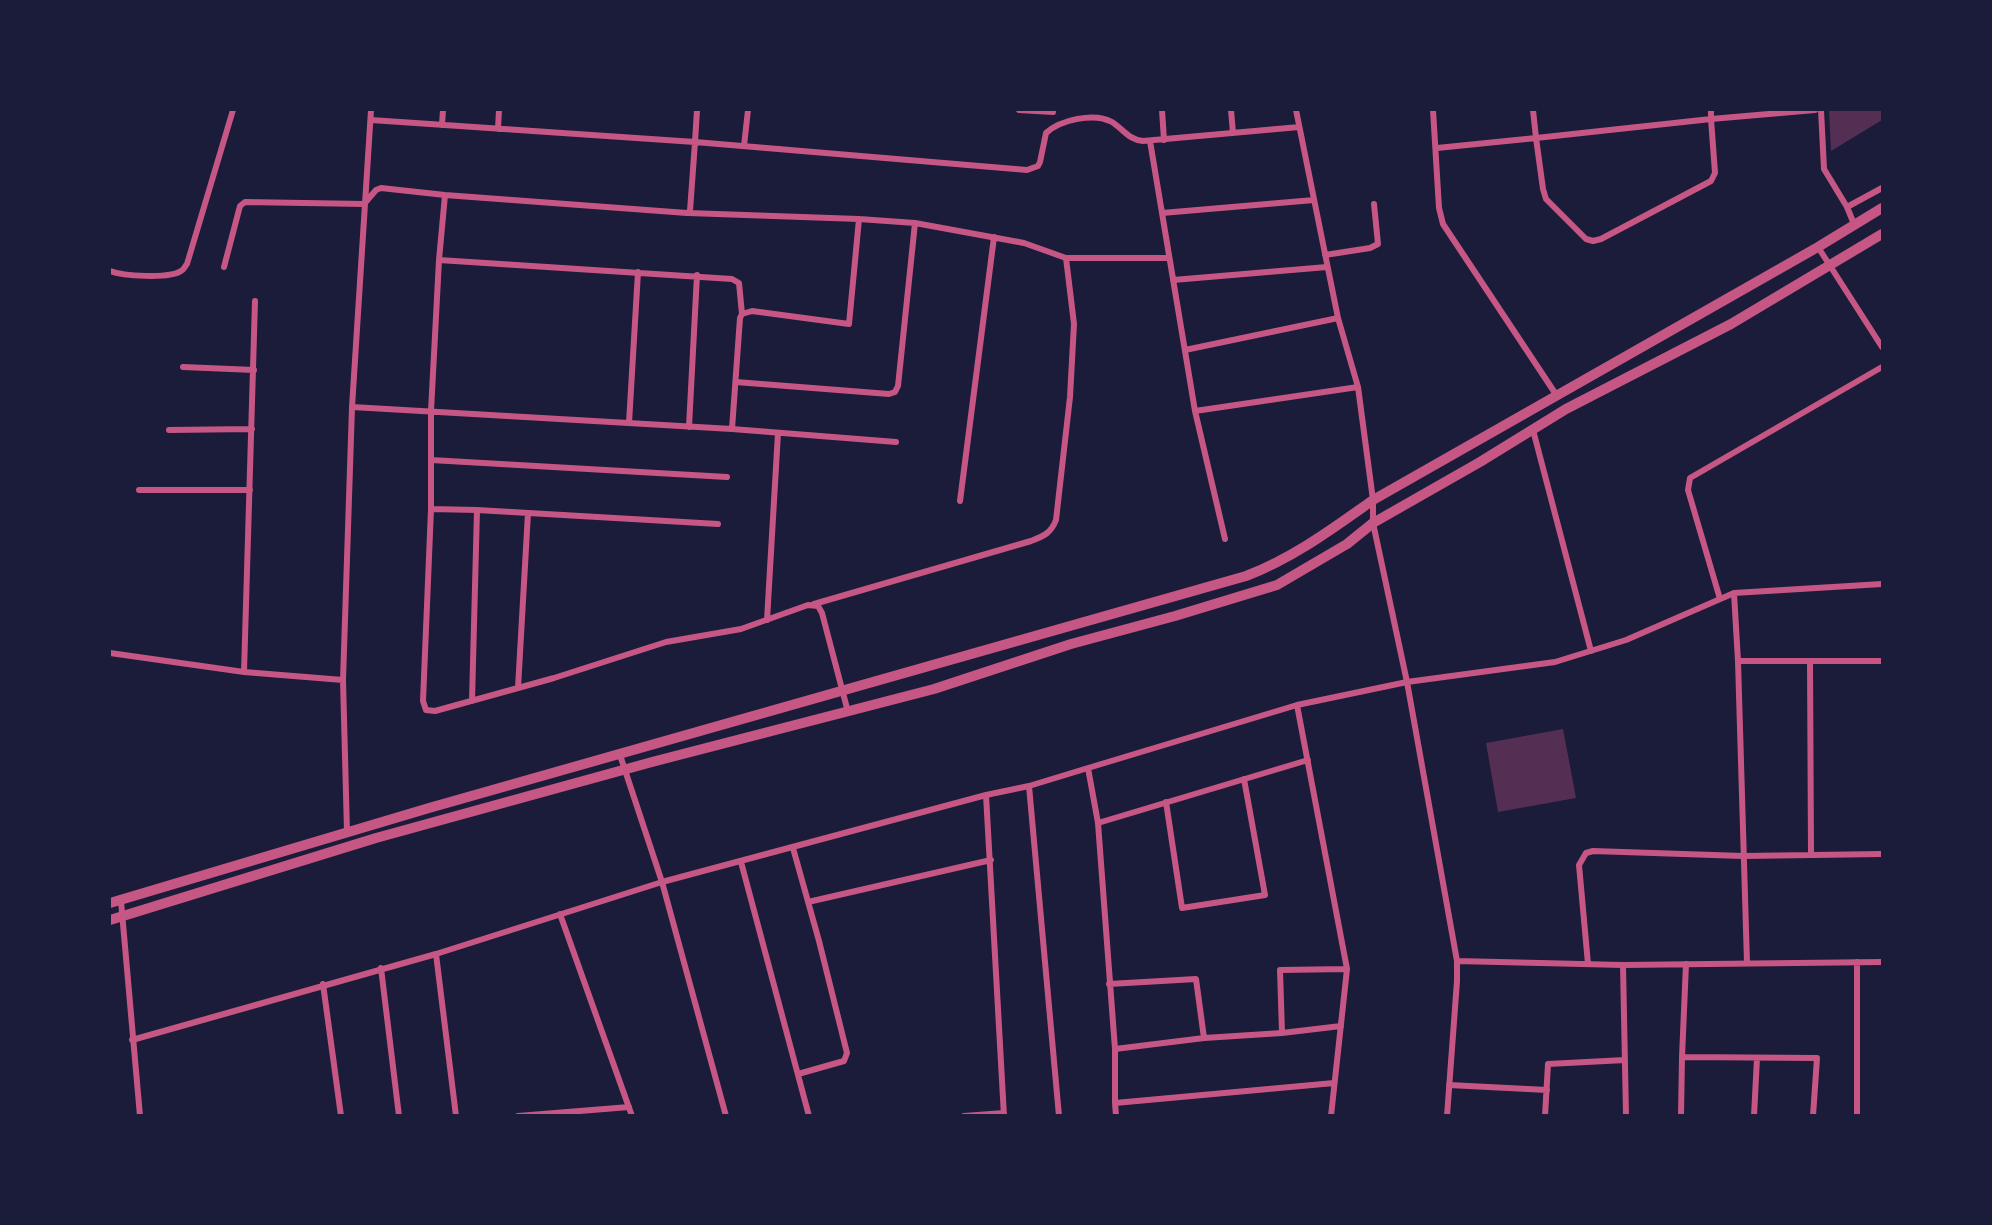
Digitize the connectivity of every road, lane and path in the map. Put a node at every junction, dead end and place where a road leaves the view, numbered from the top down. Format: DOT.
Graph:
graph roads {
  1 [pos="233,110"];
  2 [pos="371,110"];
  3 [pos="443,110"];
  4 [pos="499,110"];
  5 [pos="697,110"];
  6 [pos="748,110"];
  7 [pos="1019,110"];
  8 [pos="1162,110"];
  9 [pos="1231,110"];
  10 [pos="1296,110"];
  11 [pos="1433,110"];
  12 [pos="1533,110"];
  13 [pos="1711,110"];
  14 [pos="1815,110"];
  15 [pos="1821,110"];
  16 [pos="1053,111"];
  17 [pos="1712,118"];
  18 [pos="371,120"];
  19 [pos="442,125"];
  20 [pos="1054,126"];
  21 [pos="1299,127"];
  22 [pos="498,129"];
  23 [pos="1233,133"];
  24 [pos="1536,138"];
  25 [pos="1164,140"];
  26 [pos="1150,141"];
  27 [pos="695,142"];
  28 [pos="744,146"];
  29 [pos="1437,148"];
  30 [pos="1882,188"];
  31 [pos="445,195"];
  32 [pos="1314,200"];
  33 [pos="364,204"];
  34 [pos="1374,204"];
  35 [pos="1847,207"];
  36 [pos="1882,208"];
  37 [pos="688,213"];
  38 [pos="1162,213"];
  39 [pos="859,219"];
  40 [pos="915,223"];
  41 [pos="1854,224"];
  42 [pos="1882,234"];
  43 [pos="994,237"];
  44 [pos="1818,247"];
  45 [pos="1325,255"];
  46 [pos="1066,258"];
  47 [pos="1170,258"];
  48 [pos="439,260"];
  49 [pos="1828,265"];
  50 [pos="224,267"];
  51 [pos="1328,267"];
  52 [pos="110,271"];
  53 [pos="638,272"];
  54 [pos="697,275"];
  55 [pos="1173,280"];
  56 [pos="255,302"];
  57 [pos="742,314"];
  58 [pos="1338,318"];
  59 [pos="1882,347"];
  60 [pos="1185,350"];
  61 [pos="183,367"];
  62 [pos="1882,367"];
  63 [pos="254,369"];
  64 [pos="736,382"];
  65 [pos="1358,387"];
  66 [pos="1557,396"];
  67 [pos="352,406"];
  68 [pos="431,411"];
  69 [pos="1195,411"];
  70 [pos="629,423"];
  71 [pos="689,427"];
  72 [pos="169,429"];
  73 [pos="252,429"];
  74 [pos="732,429"];
  75 [pos="1533,430"];
  76 [pos="778,433"];
  77 [pos="896,442"];
  78 [pos="431,460"];
  79 [pos="727,477"];
  80 [pos="139,490"];
  81 [pos="250,490"];
  82 [pos="1373,500"];
  83 [pos="960,501"];
  84 [pos="431,509"];
  85 [pos="477,510"];
  86 [pos="528,513"];
  87 [pos="1373,523"];
  88 [pos="718,524"];
  89 [pos="1225,538"];
  90 [pos="1882,584"];
  91 [pos="1734,592"];
  92 [pos="1720,599"];
  93 [pos="811,605"];
  94 [pos="767,620"];
  95 [pos="1591,651"];
  96 [pos="110,653"];
  97 [pos="1810,661"];
  98 [pos="1882,661"];
  99 [pos="1738,662"];
  100 [pos="244,672"];
  101 [pos="343,680"];
  102 [pos="1407,682"];
  103 [pos="518,688"];
  104 [pos="843,692"];
  105 [pos="472,701"];
  106 [pos="1297,705"];
  107 [pos="848,712"];
  108 [pos="621,755"];
  109 [pos="1308,760"];
  110 [pos="1088,768"];
  111 [pos="626,769"];
  112 [pos="1244,779"];
  113 [pos="1029,786"];
  114 [pos="986,795"];
  115 [pos="1166,802"];
  116 [pos="1098,823"];
  117 [pos="347,832"];
  118 [pos="793,848"];
  119 [pos="1882,854"];
  120 [pos="1811,855"];
  121 [pos="1743,856"];
  122 [pos="991,860"];
  123 [pos="741,862"];
  124 [pos="662,882"];
  125 [pos="121,901"];
  126 [pos="808,902"];
  127 [pos="110,903"];
  128 [pos="560,914"];
  129 [pos="123,916"];
  130 [pos="110,920"];
  131 [pos="436,954"];
  132 [pos="1457,961"];
  133 [pos="1857,962"];
  134 [pos="1882,962"];
  135 [pos="1747,963"];
  136 [pos="1588,964"];
  137 [pos="1686,964"];
  138 [pos="1623,965"];
  139 [pos="381,968"];
  140 [pos="1347,969"];
  141 [pos="323,984"];
  142 [pos="1109,984"];
  143 [pos="1341,1026"];
  144 [pos="1282,1033"];
  145 [pos="1204,1038"];
  146 [pos="132,1040"];
  147 [pos="1115,1049"];
  148 [pos="1682,1058"];
  149 [pos="1757,1058"];
  150 [pos="1625,1060"];
  151 [pos="798,1074"];
  152 [pos="1334,1083"];
  153 [pos="1449,1085"];
  154 [pos="1547,1090"];
  155 [pos="1115,1103"];
  156 [pos="629,1107"];
  157 [pos="1004,1114"];
  158 [pos="140,1116"];
  159 [pos="342,1116"];
  160 [pos="399,1116"];
  161 [pos="456,1116"];
  162 [pos="518,1116"];
  163 [pos="632,1116"];
  164 [pos="726,1116"];
  165 [pos="809,1116"];
  166 [pos="964,1116"];
  167 [pos="1059,1116"];
  168 [pos="1116,1116"];
  169 [pos="1331,1116"];
  170 [pos="1447,1116"];
  171 [pos="1545,1116"];
  172 [pos="1626,1116"];
  173 [pos="1681,1116"];
  174 [pos="1754,1116"];
  175 [pos="1813,1116"];
  176 [pos="1857,1116"];
  1 -- 52 [label="street"];
  2 -- 18 [label="street"];
  3 -- 19 [label="street"];
  4 -- 22 [label="street"];
  5 -- 27 [label="street"];
  6 -- 28 [label="street"];
  7 -- 16 [label="street"];
  8 -- 25 [label="street"];
  9 -- 23 [label="street"];
  10 -- 21 [label="street"];
  11 -- 29 [label="street"];
  12 -- 24 [label="street"];
  13 -- 17 [label="street"];
  14 -- 17 [label="street"];
  15 -- 35 [label="street"];
  16 -- 20 [label="street"];
  17 -- 24 [label="street"];
  17 -- 24 [label="street"];
  18 -- 19 [label="street"];
  18 -- 33 [label="street"];
  19 -- 22 [label="street"];
  20 -- 26 [label="street"];
  20 -- 28 [label="street"];
  21 -- 23 [label="street"];
  21 -- 32 [label="street"];
  22 -- 27 [label="street"];
  23 -- 25 [label="street"];
  24 -- 29 [label="street"];
  25 -- 26 [label="street"];
  26 -- 38 [label="street"];
  27 -- 28 [label="street"];
  27 -- 37 [label="street"];
  29 -- 66 [label="street"];
  30 -- 35 [label="street"];
  31 -- 33 [label="street"];
  31 -- 37 [label="street"];
  31 -- 48 [label="street"];
  32 -- 38 [label="street"];
  32 -- 45 [label="street"];
  33 -- 50 [label="street"];
  33 -- 67 [label="street"];
  34 -- 45 [label="street"];
  35 -- 41 [label="street"];
  36 -- 41 [label="street"];
  37 -- 39 [label="street"];
  38 -- 47 [label="street"];
  39 -- 40 [label="street"];
  39 -- 57 [label="street"];
  40 -- 43 [label="street"];
  40 -- 64 [label="street"];
  41 -- 44 [label="street"];
  42 -- 49 [label="street"];
  43 -- 46 [label="street"];
  43 -- 83 [label="street"];
  44 -- 49 [label="street"];
  44 -- 66 [label="street"];
  45 -- 51 [label="street"];
  46 -- 47 [label="street"];
  46 -- 93 [label="street"];
  47 -- 55 [label="street"];
  48 -- 53 [label="street"];
  48 -- 68 [label="street"];
  49 -- 59 [label="street"];
  49 -- 75 [label="street"];
  51 -- 55 [label="street"];
  51 -- 58 [label="street"];
  53 -- 54 [label="street"];
  53 -- 70 [label="street"];
  54 -- 57 [label="street"];
  54 -- 71 [label="street"];
  55 -- 60 [label="street"];
  56 -- 63 [label="street"];
  57 -- 64 [label="street"];
  58 -- 60 [label="street"];
  58 -- 65 [label="street"];
  60 -- 69 [label="street"];
  61 -- 63 [label="street"];
  62 -- 92 [label="street"];
  63 -- 73 [label="street"];
  64 -- 74 [label="street"];
  65 -- 69 [label="street"];
  65 -- 82 [label="street"];
  66 -- 82 [label="street"];
  67 -- 68 [label="street"];
  67 -- 101 [label="street"];
  68 -- 70 [label="street"];
  68 -- 78 [label="street"];
  69 -- 89 [label="street"];
  70 -- 71 [label="street"];
  71 -- 74 [label="street"];
  72 -- 73 [label="street"];
  73 -- 81 [label="street"];
  74 -- 76 [label="street"];
  75 -- 87 [label="street"];
  75 -- 95 [label="street"];
  76 -- 77 [label="street"];
  76 -- 94 [label="street"];
  78 -- 79 [label="street"];
  78 -- 84 [label="street"];
  80 -- 81 [label="street"];
  81 -- 100 [label="street"];
  82 -- 87 [label="street"];
  82 -- 104 [label="street"];
  84 -- 85 [label="street"];
  84 -- 105 [label="street"];
  85 -- 86 [label="street"];
  85 -- 105 [label="street"];
  86 -- 88 [label="street"];
  86 -- 103 [label="street"];
  87 -- 102 [label="street"];
  87 -- 107 [label="street"];
  90 -- 91 [label="street"];
  91 -- 92 [label="street"];
  91 -- 99 [label="street"];
  92 -- 95 [label="street"];
  93 -- 94 [label="street"];
  93 -- 104 [label="street"];
  94 -- 103 [label="street"];
  95 -- 102 [label="street"];
  96 -- 100 [label="street"];
  97 -- 98 [label="street"];
  97 -- 99 [label="street"];
  97 -- 120 [label="street"];
  99 -- 121 [label="street"];
  100 -- 101 [label="street"];
  101 -- 117 [label="street"];
  102 -- 106 [label="street"];
  102 -- 132 [label="street"];
  103 -- 105 [label="street"];
  104 -- 107 [label="street"];
  104 -- 108 [label="street"];
  106 -- 109 [label="street"];
  106 -- 110 [label="street"];
  107 -- 111 [label="street"];
  108 -- 111 [label="street"];
  108 -- 117 [label="street"];
  109 -- 112 [label="street"];
  109 -- 140 [label="street"];
  110 -- 113 [label="street"];
  110 -- 116 [label="street"];
  111 -- 124 [label="street"];
  111 -- 129 [label="street"];
  112 -- 115 [label="street"];
  112 -- 115 [label="street"];
  113 -- 114 [label="street"];
  113 -- 167 [label="street"];
  114 -- 118 [label="street"];
  114 -- 122 [label="street"];
  115 -- 116 [label="street"];
  116 -- 142 [label="street"];
  117 -- 125 [label="street"];
  118 -- 123 [label="street"];
  118 -- 126 [label="street"];
  119 -- 120 [label="street"];
  120 -- 121 [label="street"];
  121 -- 135 [label="street"];
  121 -- 136 [label="street"];
  122 -- 126 [label="street"];
  122 -- 157 [label="street"];
  123 -- 124 [label="street"];
  123 -- 151 [label="street"];
  124 -- 128 [label="street"];
  124 -- 164 [label="street"];
  125 -- 127 [label="street"];
  125 -- 129 [label="street"];
  126 -- 151 [label="street"];
  128 -- 131 [label="street"];
  128 -- 156 [label="street"];
  129 -- 130 [label="street"];
  129 -- 146 [label="street"];
  131 -- 139 [label="street"];
  131 -- 161 [label="street"];
  132 -- 136 [label="street"];
  132 -- 153 [label="street"];
  133 -- 134 [label="street"];
  133 -- 135 [label="street"];
  133 -- 176 [label="street"];
  135 -- 137 [label="street"];
  136 -- 138 [label="street"];
  137 -- 138 [label="street"];
  137 -- 148 [label="street"];
  138 -- 150 [label="street"];
  139 -- 141 [label="street"];
  139 -- 160 [label="street"];
  140 -- 143 [label="street"];
  140 -- 144 [label="street"];
  141 -- 146 [label="street"];
  141 -- 159 [label="street"];
  142 -- 145 [label="street"];
  142 -- 147 [label="street"];
  143 -- 144 [label="street"];
  143 -- 152 [label="street"];
  144 -- 145 [label="street"];
  145 -- 147 [label="street"];
  146 -- 158 [label="street"];
  147 -- 155 [label="street"];
  148 -- 149 [label="street"];
  148 -- 173 [label="street"];
  149 -- 174 [label="street"];
  149 -- 175 [label="street"];
  150 -- 154 [label="street"];
  150 -- 172 [label="street"];
  151 -- 165 [label="street"];
  152 -- 155 [label="street"];
  152 -- 169 [label="street"];
  153 -- 154 [label="street"];
  153 -- 170 [label="street"];
  154 -- 171 [label="street"];
  155 -- 168 [label="street"];
  156 -- 162 [label="street"];
  156 -- 163 [label="street"];
  157 -- 166 [label="street"];
}
